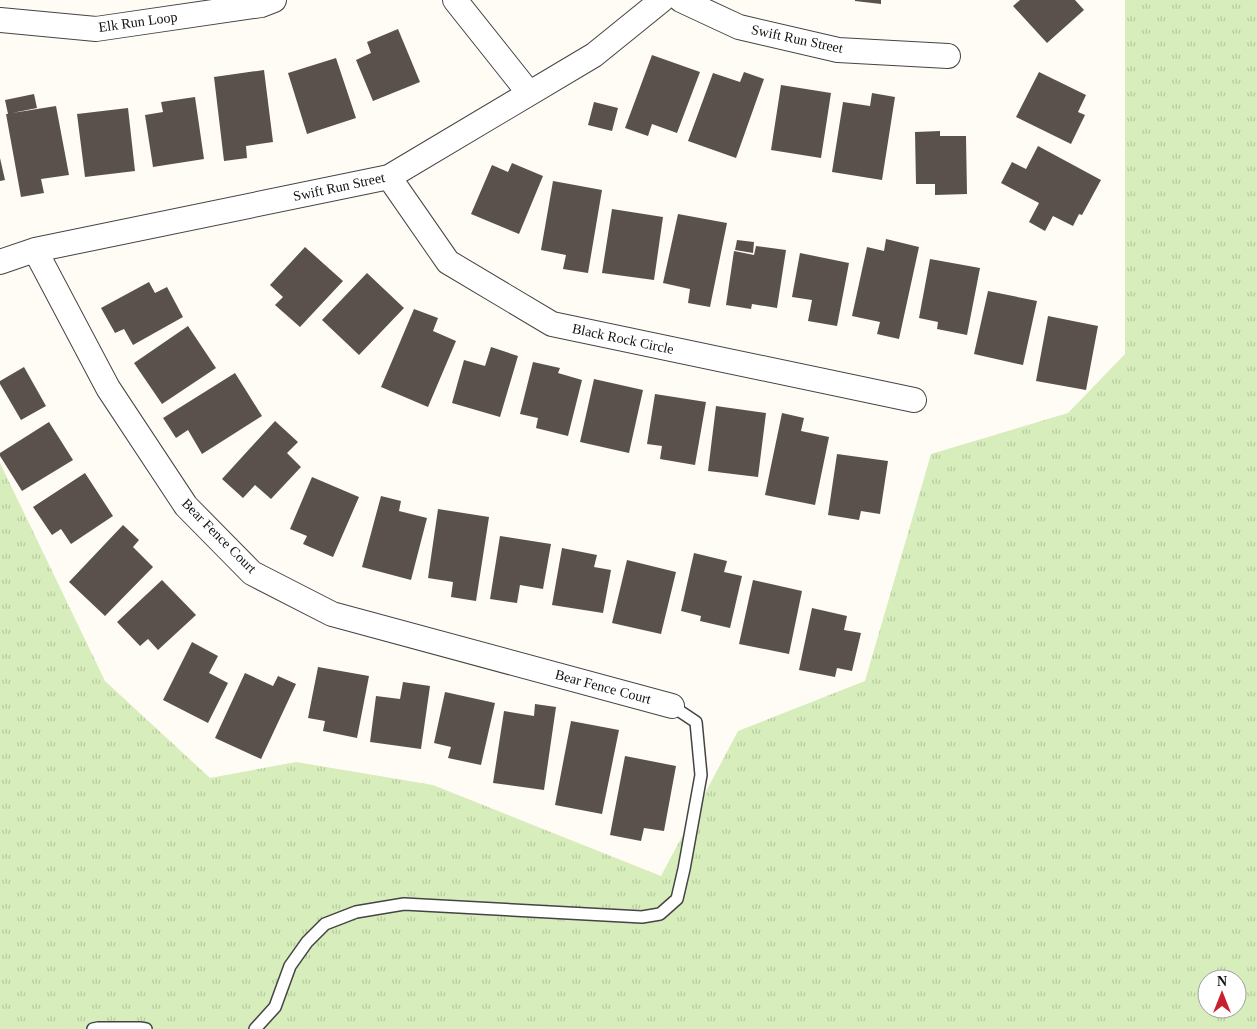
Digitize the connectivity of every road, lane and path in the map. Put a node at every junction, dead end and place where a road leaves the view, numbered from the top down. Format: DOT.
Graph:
graph roads {
  1 [pos="274,0"];
  2 [pos="455,0"];
  3 [pos="662,0"];
  4 [pos="681,0"];
  5 [pos="0,20"];
  6 [pos="948,56"];
  7 [pos="529,92"];
  8 [pos="390,177"];
  9 [pos="35,250"];
  10 [pos="0,262"];
  11 [pos="914,400"];
  12 [pos="672,706"];
  13 [pos="93,1029"];
  14 [pos="146,1029"];
  15 [pos="256,1029"];
  1 -- 5 [label="street, Elk Run Loop"];
  2 -- 7 [label="street"];
  3 -- 7 [label="street, Swift Run Street"];
  4 -- 6 [label="street, Swift Run Street"];
  7 -- 8 [label="street, Swift Run Street"];
  8 -- 9 [label="street, Swift Run Street"];
  8 -- 11 [label="street, Black Rock Circle"];
  9 -- 10 [label="street, Swift Run Street"];
  9 -- 12 [label="street, Bear Fence Court"];
  12 -- 15 [label="lane"];
  13 -- 14 [label="lane"];
}
